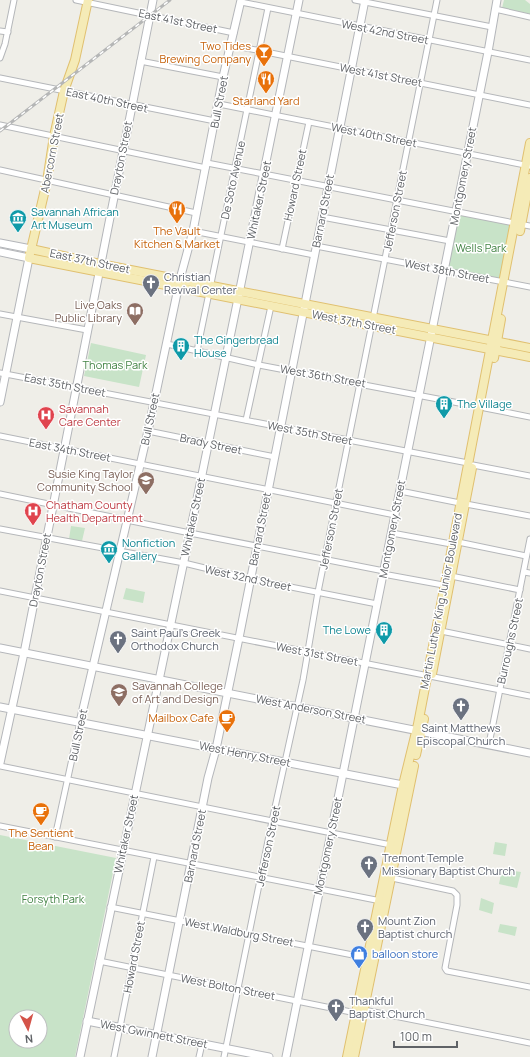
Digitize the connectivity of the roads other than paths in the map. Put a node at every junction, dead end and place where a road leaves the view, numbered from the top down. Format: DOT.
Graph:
graph roads {
  1 [pos="14,0"];
  2 [pos="76,0"];
  3 [pos="153,0"];
  4 [pos="299,0"];
  5 [pos="355,0"];
  6 [pos="437,0"];
  7 [pos="497,0"];
  8 [pos="87,1"];
  9 [pos="241,1"];
  10 [pos="365,1"];
  11 [pos="268,8"];
  12 [pos="495,9"];
  13 [pos="296,14"];
  14 [pos="150,15"];
  15 [pos="435,15"];
  16 [pos="530,17"];
  17 [pos="359,26"];
  18 [pos="492,27"];
  19 [pos="0,30"];
  20 [pos="8,32"];
  21 [pos="234,32"];
  22 [pos="430,40"];
  23 [pos="231,45"];
  24 [pos="259,51"];
  25 [pos="488,52"];
  26 [pos="288,57"];
  27 [pos="0,58"];
  28 [pos="530,60"];
  29 [pos="140,61"];
  30 [pos="351,69"];
  31 [pos="223,77"];
  32 [pos="0,78"];
  33 [pos="421,83"];
  34 [pos="64,91"];
  35 [pos="480,94"];
  36 [pos="219,104"];
  37 [pos="131,105"];
  38 [pos="530,105"];
  39 [pos="247,110"];
  40 [pos="276,116"];
  41 [pos="215,121"];
  42 [pos="309,122"];
  43 [pos="0,125"];
  44 [pos="339,128"];
  45 [pos="54,136"];
  46 [pos="409,142"];
  47 [pos="530,143"];
  48 [pos="122,150"];
  49 [pos="468,154"];
  50 [pos="207,166"];
  51 [pos="528,166"];
  52 [pos="235,169"];
  53 [pos="0,170"];
  54 [pos="264,175"];
  55 [pos="530,178"];
  56 [pos="47,181"];
  57 [pos="296,181"];
  58 [pos="328,187"];
  59 [pos="114,196"];
  60 [pos="397,200"];
  61 [pos="456,212"];
  62 [pos="196,213"];
  63 [pos="322,217"];
  64 [pos="518,223"];
  65 [pos="530,226"];
  66 [pos="391,230"];
  67 [pos="193,231"];
  68 [pos="221,238"];
  69 [pos="450,241"];
  70 [pos="0,243"];
  71 [pos="250,243"];
  72 [pos="316,246"];
  73 [pos="31,249"];
  74 [pos="282,249"];
  75 [pos="0,252"];
  76 [pos="314,255"];
  77 [pos="29,258"];
  78 [pos="385,259"];
  79 [pos="99,268"];
  80 [pos="444,271"];
  81 [pos="506,282"];
  82 [pos="179,283"];
  83 [pos="530,287"];
  84 [pos="210,290"];
  85 [pos="240,290"];
  86 [pos="238,299"];
  87 [pos="304,303"];
  88 [pos="271,306"];
  89 [pos="303,313"];
  90 [pos="0,314"];
  91 [pos="17,317"];
  92 [pos="374,317"];
  93 [pos="372,326"];
  94 [pos="87,330"];
  95 [pos="431,333"];
  96 [pos="494,340"];
  97 [pos="167,344"];
  98 [pos="530,348"];
  99 [pos="493,350"];
  100 [pos="197,352"];
  101 [pos="530,357"];
  102 [pos="226,358"];
  103 [pos="259,365"];
  104 [pos="292,371"];
  105 [pos="3,373"];
  106 [pos="360,383"];
  107 [pos="75,387"];
  108 [pos="420,394"];
  109 [pos="0,402"];
  110 [pos="153,403"];
  111 [pos="482,407"];
  112 [pos="214,414"];
  113 [pos="530,417"];
  114 [pos="246,420"];
  115 [pos="280,427"];
  116 [pos="148,431"];
  117 [pos="0,436"];
  118 [pos="349,441"];
  119 [pos="208,442"];
  120 [pos="63,448"];
  121 [pos="408,452"];
  122 [pos="275,457"];
  123 [pos="140,463"];
  124 [pos="470,464"];
  125 [pos="202,476"];
  126 [pos="530,476"];
  127 [pos="268,488"];
  128 [pos="400,491"];
  129 [pos="0,494"];
  130 [pos="336,503"];
  131 [pos="52,504"];
  132 [pos="463,504"];
  133 [pos="395,515"];
  134 [pos="530,516"];
  135 [pos="127,519"];
  136 [pos="0,530"];
  137 [pos="190,533"];
  138 [pos="392,533"];
  139 [pos="46,539"];
  140 [pos="530,539"];
  141 [pos="455,543"];
  142 [pos="257,546"];
  143 [pos="119,552"];
  144 [pos="526,556"];
  145 [pos="325,559"];
  146 [pos="184,563"];
  147 [pos="524,572"];
  148 [pos="383,573"];
  149 [pos="530,573"];
  150 [pos="451,576"];
  151 [pos="250,579"];
  152 [pos="443,585"];
  153 [pos="520,590"];
  154 [pos="0,591"];
  155 [pos="318,592"];
  156 [pos="34,598"];
  157 [pos="377,604"];
  158 [pos="105,612"];
  159 [pos="170,625"];
  160 [pos="441,631"];
  161 [pos="239,638"];
  162 [pos="509,644"];
  163 [pos="0,648"];
  164 [pos="530,649"];
  165 [pos="308,652"];
  166 [pos="24,653"];
  167 [pos="365,663"];
  168 [pos="93,666"];
  169 [pos="429,676"];
  170 [pos="158,680"];
  171 [pos="500,690"];
  172 [pos="228,692"];
  173 [pos="530,696"];
  174 [pos="0,707"];
  175 [pos="297,707"];
  176 [pos="11,709"];
  177 [pos="354,717"];
  178 [pos="80,722"];
  179 [pos="419,730"];
  180 [pos="147,736"];
  181 [pos="490,744"];
  182 [pos="216,749"];
  183 [pos="530,753"];
  184 [pos="286,762"];
  185 [pos="0,763"];
  186 [pos="0,766"];
  187 [pos="344,774"];
  188 [pos="68,780"];
  189 [pos="406,786"];
  190 [pos="135,793"];
  191 [pos="202,807"];
  192 [pos="272,820"];
  193 [pos="0,826"];
  194 [pos="331,832"];
  195 [pos="54,837"];
  196 [pos="391,845"];
  197 [pos="123,850"];
  198 [pos="154,856"];
  199 [pos="191,864"];
  200 [pos="261,878"];
  201 [pos="392,878"];
  202 [pos="319,890"];
  203 [pos="383,902"];
  204 [pos="110,907"];
  205 [pos="143,913"];
  206 [pos="179,920"];
  207 [pos="249,934"];
  208 [pos="308,946"];
  209 [pos="368,958"];
  210 [pos="99,962"];
  211 [pos="132,968"];
  212 [pos="168,975"];
  213 [pos="530,987"];
  214 [pos="238,989"];
  215 [pos="297,1001"];
  216 [pos="360,1012"];
  217 [pos="87,1021"];
  218 [pos="120,1027"];
  219 [pos="156,1035"];
  220 [pos="530,1043"];
  221 [pos="202,1044"];
  222 [pos="226,1049"];
  223 [pos="80,1057"];
  224 [pos="114,1057"];
  225 [pos="152,1057"];
  226 [pos="199,1057"];
  227 [pos="224,1057"];
  228 [pos="268,1057"];
  229 [pos="286,1057"];
  230 [pos="347,1057"];
  231 [pos="354,1057"];
  1 -- 20 [label="street"];
  2 -- 8 [label="street, East 41st Street"];
  3 -- 14 [label="main road, Drayton Street"];
  4 -- 13 [label="main road, Whitaker Street"];
  5 -- 10 [label="street"];
  6 -- 15 [label="street, Jefferson Street"];
  7 -- 12 [label="main road, Montgomery Street"];
  8 -- 14 [label="street, East 41st Street"];
  8 -- 34 [label="main road, Abercorn Street"];
  9 -- 11 [label="street, West 42nd Street"];
  9 -- 21 [label="main road, Bull Street"];
  10 -- 15 [label="street"];
  10 -- 17 [label="main road, Barnard Street"];
  11 -- 13 [label="street, West 42nd Street"];
  11 -- 24 [label="street, De Soto Avenue"];
  12 -- 16 [label="street"];
  12 -- 18 [label="main road, Montgomery Street"];
  13 -- 17 [label="street, West 42nd Street"];
  13 -- 26 [label="main road, Whitaker Street"];
  14 -- 21 [label="street, East 41st Street"];
  14 -- 29 [label="main road, Drayton Street"];
  15 -- 18 [label="street"];
  15 -- 22 [label="street, Jefferson Street"];
  17 -- 22 [label="street, West 42nd Street"];
  17 -- 30 [label="main road, Barnard Street"];
  18 -- 25 [label="main road, Montgomery Street"];
  19 -- 20 [label="street"];
  20 -- 27 [label="street"];
  21 -- 23 [label="main road, Bull Street"];
  22 -- 25 [label="street, West 42nd Street"];
  22 -- 33 [label="street, Jefferson Street"];
  23 -- 24 [label="street, West 41st Street"];
  23 -- 31 [label="main road, Bull Street"];
  24 -- 26 [label="street, West 41st Street"];
  24 -- 39 [label="street, De Soto Avenue"];
  25 -- 28 [label="street, West 42nd Street"];
  25 -- 35 [label="main road, Montgomery Street"];
  26 -- 30 [label="street, West 41st Street"];
  26 -- 40 [label="main road, Whitaker Street"];
  29 -- 31 [label="street"];
  29 -- 37 [label="main road, Drayton Street"];
  30 -- 33 [label="street, West 41st Street"];
  30 -- 44 [label="main road, Barnard Street"];
  31 -- 36 [label="main road, Bull Street"];
  32 -- 34 [label="street, East 40th Street"];
  33 -- 35 [label="street, West 41st Street"];
  33 -- 46 [label="street, Jefferson Street"];
  34 -- 37 [label="street, East 40th Street"];
  34 -- 45 [label="main road, Abercorn Street"];
  35 -- 38 [label="street, West 41st Street"];
  35 -- 49 [label="main road, Montgomery Street"];
  36 -- 39 [label="street, West 40th Street"];
  36 -- 41 [label="main road, Bull Street"];
  37 -- 41 [label="street, East 40th Street"];
  37 -- 48 [label="main road, Drayton Street"];
  39 -- 40 [label="street, West 40th Street"];
  39 -- 52 [label="street, De Soto Avenue"];
  40 -- 42 [label="street, West 40th Street"];
  40 -- 54 [label="main road, Whitaker Street"];
  41 -- 50 [label="main road, Bull Street"];
  42 -- 44 [label="street, West 40th Street"];
  42 -- 57 [label="street, Howard Street"];
  43 -- 45 [label="street"];
  44 -- 46 [label="street, West 40th Street"];
  44 -- 58 [label="main road, Barnard Street"];
  45 -- 48 [label="street"];
  45 -- 56 [label="main road, Abercorn Street"];
  46 -- 49 [label="street, West 40th Street"];
  46 -- 60 [label="street, Jefferson Street"];
  47 -- 51 [label="main road, Martin Luther King Junior Boulevard"];
  48 -- 50 [label="street"];
  48 -- 59 [label="main road, Drayton Street"];
  49 -- 51 [label="street, West 40th Street"];
  49 -- 61 [label="main road, Montgomery Street"];
  50 -- 52 [label="street"];
  50 -- 62 [label="main road, Bull Street"];
  51 -- 64 [label="main road, Martin Luther King Junior Boulevard"];
  52 -- 54 [label="street"];
  52 -- 68 [label="street, De Soto Avenue"];
  53 -- 56 [label="street"];
  54 -- 57 [label="street"];
  54 -- 71 [label="main road, Whitaker Street"];
  55 -- 64 [label="main road, Martin Luther King Junior Boulevard"];
  56 -- 59 [label="street"];
  56 -- 73 [label="main road, Abercorn Street"];
  57 -- 58 [label="street"];
  57 -- 74 [label="street, Howard Street"];
  58 -- 60 [label="street"];
  58 -- 63 [label="main road, Barnard Street"];
  59 -- 62 [label="street"];
  59 -- 79 [label="main road, Drayton Street"];
  60 -- 61 [label="street"];
  60 -- 66 [label="street, Jefferson Street"];
  61 -- 64 [label="street"];
  61 -- 69 [label="main road, Montgomery Street"];
  62 -- 67 [label="main road, Bull Street"];
  63 -- 66 [label="street"];
  63 -- 72 [label="main road, Barnard Street"];
  64 -- 65 [label="street"];
  64 -- 81 [label="main road, Martin Luther King Junior Boulevard"];
  66 -- 69 [label="street"];
  66 -- 78 [label="street, Jefferson Street"];
  67 -- 68 [label="street"];
  67 -- 82 [label="main road, Bull Street"];
  68 -- 71 [label="street"];
  68 -- 84 [label="street, De Soto Avenue"];
  69 -- 80 [label="main road, Montgomery Street"];
  70 -- 73 [label="main road, East 37th Street"];
  71 -- 74 [label="street"];
  71 -- 85 [label="main road, Whitaker Street"];
  72 -- 76 [label="main road, Barnard Street"];
  72 -- 78 [label="street, West 38th Street"];
  73 -- 77 [label="main road, Abercorn Street"];
  73 -- 79 [label="main road, East 37th Street"];
  74 -- 76 [label="street"];
  75 -- 77 [label="main road, East 37th Street"];
  76 -- 87 [label="main road, Barnard Street"];
  77 -- 79 [label="main road, East 37th Street"];
  77 -- 91 [label="main road, Abercorn Street"];
  78 -- 80 [label="street, West 38th Street"];
  78 -- 92 [label="street, Jefferson Street"];
  79 -- 82 [label="main road, East 37th Street"];
  79 -- 94 [label="main road, Drayton Street"];
  80 -- 81 [label="street, West 38th Street"];
  80 -- 95 [label="main road, Montgomery Street"];
  81 -- 83 [label="street, West 38th Street"];
  81 -- 96 [label="main road, Martin Luther King Junior Boulevard"];
  82 -- 84 [label="main road, West 37th Street"];
  82 -- 97 [label="main road, Bull Street"];
  84 -- 85 [label="main road, West 37th Street"];
  84 -- 86 [label="main road, West 37th Street"];
  84 -- 100 [label="street, De Soto Avenue"];
  85 -- 86 [label="main road, Whitaker Street"];
  85 -- 87 [label="main road, West 37th Street"];
  86 -- 88 [label="main road, West 37th Street"];
  86 -- 102 [label="main road, Whitaker Street"];
  87 -- 89 [label="main road, Barnard Street"];
  87 -- 92 [label="main road, West 37th Street"];
  88 -- 89 [label="main road, West 37th Street"];
  88 -- 103 [label="street"];
  89 -- 93 [label="main road, West 37th Street"];
  89 -- 104 [label="main road, Barnard Street"];
  90 -- 91 [label="street"];
  91 -- 94 [label="street"];
  91 -- 105 [label="main road, Abercorn Street"];
  92 -- 93 [label="street, Jefferson Street"];
  92 -- 95 [label="main road, West 37th Street"];
  93 -- 95 [label="main road, West 37th Street"];
  93 -- 106 [label="street, Jefferson Street"];
  94 -- 107 [label="main road, Drayton Street"];
  95 -- 96 [label="main road, West 37th Street"];
  95 -- 99 [label="main road, West 37th Street"];
  95 -- 108 [label="main road, Montgomery Street"];
  96 -- 98 [label="main road, West 37th Street"];
  96 -- 99 [label="main road, Martin Luther King Junior Boulevard"];
  97 -- 100 [label="street, West 36th Street"];
  97 -- 110 [label="main road, Bull Street"];
  99 -- 101 [label="main road, West 37th Street"];
  99 -- 111 [label="main road, Martin Luther King Junior Boulevard"];
  100 -- 102 [label="street, West 36th Street"];
  102 -- 103 [label="street, West 36th Street"];
  102 -- 112 [label="main road, Whitaker Street"];
  103 -- 104 [label="street, West 36th Street"];
  103 -- 114 [label="street"];
  104 -- 106 [label="street, West 36th Street"];
  104 -- 115 [label="main road, Barnard Street"];
  105 -- 107 [label="street, East 35th Street"];
  105 -- 109 [label="main road, Abercorn Street"];
  106 -- 108 [label="street, West 36th Street"];
  106 -- 118 [label="street, Jefferson Street"];
  107 -- 110 [label="street, East 35th Street"];
  107 -- 120 [label="main road, Drayton Street"];
  108 -- 111 [label="street, West 36th Street"];
  108 -- 121 [label="main road, Montgomery Street"];
  110 -- 112 [label="street, West 35th Street"];
  110 -- 116 [label="main road, Bull Street"];
  111 -- 113 [label="street, West 36th Street"];
  111 -- 124 [label="main road, Martin Luther King Junior Boulevard"];
  112 -- 114 [label="street, West 35th Street"];
  112 -- 119 [label="main road, Whitaker Street"];
  114 -- 115 [label="street, West 35th Street"];
  115 -- 118 [label="street, West 35th Street"];
  115 -- 122 [label="main road, Barnard Street"];
  116 -- 119 [label="street, Brady Street"];
  116 -- 123 [label="main road, Bull Street"];
  117 -- 120 [label="street, East 34th Street"];
  118 -- 121 [label="street, West 35th Street"];
  118 -- 130 [label="street, Jefferson Street"];
  119 -- 122 [label="street, Brady Street"];
  119 -- 125 [label="main road, Whitaker Street"];
  120 -- 123 [label="street, East 34th Street"];
  120 -- 131 [label="main road, Drayton Street"];
  121 -- 124 [label="street, West 35th Street"];
  121 -- 128 [label="main road, Montgomery Street"];
  122 -- 127 [label="main road, Barnard Street"];
  123 -- 125 [label="street, East 34th Street"];
  123 -- 135 [label="main road, Bull Street"];
  124 -- 126 [label="street, West 35th Street"];
  124 -- 132 [label="main road, Martin Luther King Junior Boulevard"];
  125 -- 127 [label="street, East 34th Street"];
  125 -- 137 [label="main road, Whitaker Street"];
  127 -- 130 [label="street, East 34th Street"];
  127 -- 142 [label="main road, Barnard Street"];
  128 -- 132 [label="street"];
  128 -- 133 [label="main road, Montgomery Street"];
  129 -- 131 [label="street"];
  130 -- 133 [label="street, East 34th Street"];
  130 -- 145 [label="street, Jefferson Street"];
  131 -- 135 [label="street"];
  131 -- 139 [label="main road, Drayton Street"];
  132 -- 134 [label="street"];
  132 -- 141 [label="main road, Martin Luther King Junior Boulevard"];
  133 -- 138 [label="main road, Montgomery Street"];
  135 -- 137 [label="street"];
  135 -- 143 [label="main road, Bull Street"];
  136 -- 139 [label="street, West 32nd Street"];
  137 -- 142 [label="street"];
  137 -- 146 [label="main road, Whitaker Street"];
  138 -- 141 [label="street"];
  138 -- 148 [label="main road, Montgomery Street"];
  139 -- 143 [label="street, West 32nd Street"];
  139 -- 156 [label="main road, Drayton Street"];
  140 -- 144 [label="street, Burroughs Street"];
  141 -- 144 [label="street"];
  141 -- 150 [label="main road, Martin Luther King Junior Boulevard"];
  141 -- 152 [label="main road, Martin Luther King Junior Boulevard"];
  142 -- 145 [label="street"];
  142 -- 151 [label="main road, Barnard Street"];
  143 -- 146 [label="street, West 32nd Street"];
  143 -- 158 [label="main road, Bull Street"];
  144 -- 147 [label="street, Burroughs Street"];
  145 -- 148 [label="street"];
  145 -- 155 [label="street, Jefferson Street"];
  146 -- 151 [label="street, West 32nd Street"];
  146 -- 159 [label="main road, Whitaker Street"];
  147 -- 149 [label="street"];
  147 -- 153 [label="street, Burroughs Street"];
  148 -- 152 [label="street"];
  148 -- 157 [label="main road, Montgomery Street"];
  150 -- 153 [label="street"];
  150 -- 160 [label="main road, Martin Luther King Junior Boulevard"];
  151 -- 155 [label="street, West 32nd Street"];
  151 -- 161 [label="main road, Barnard Street"];
  152 -- 169 [label="main road, Martin Luther King Junior Boulevard"];
  153 -- 162 [label="street, Burroughs Street"];
  154 -- 156 [label="street, West 31st Street"];
  155 -- 157 [label="street, West 32nd Street"];
  155 -- 165 [label="street, Jefferson Street"];
  156 -- 158 [label="street, West 31st Street"];
  156 -- 166 [label="main road, Drayton Street"];
  157 -- 167 [label="main road, Montgomery Street"];
  158 -- 159 [label="street, West 31st Street"];
  158 -- 168 [label="main road, Bull Street"];
  159 -- 161 [label="street, West 31st Street"];
  159 -- 170 [label="main road, Whitaker Street"];
  160 -- 162 [label="street"];
  160 -- 169 [label="main road, Martin Luther King Junior Boulevard"];
  161 -- 165 [label="street, West 31st Street"];
  161 -- 172 [label="main road, Barnard Street"];
  162 -- 164 [label="street"];
  162 -- 171 [label="street, Burroughs Street"];
  163 -- 166 [label="main road, West Anderson Street"];
  165 -- 167 [label="street, West 31st Street"];
  165 -- 175 [label="street, Jefferson Street"];
  166 -- 168 [label="main road, West Anderson Street"];
  166 -- 176 [label="main road, Drayton Street"];
  167 -- 169 [label="street, West 31st Street"];
  167 -- 177 [label="main road, Montgomery Street"];
  168 -- 170 [label="main road, West Anderson Street"];
  168 -- 178 [label="main road, Bull Street"];
  169 -- 171 [label="street, West 31st Street"];
  169 -- 179 [label="main road, Martin Luther King Junior Boulevard"];
  170 -- 172 [label="main road, West Anderson Street"];
  170 -- 180 [label="main road, Whitaker Street"];
  171 -- 173 [label="street, West 31st Street"];
  171 -- 181 [label="street, Burroughs Street"];
  172 -- 175 [label="main road, West Anderson Street"];
  172 -- 182 [label="main road, Barnard Street"];
  174 -- 176 [label="main road, West Henry Street"];
  175 -- 177 [label="main road, West Anderson Street"];
  175 -- 184 [label="street, Jefferson Street"];
  176 -- 178 [label="main road, West Henry Street"];
  176 -- 185 [label="main road, Drayton Street"];
  177 -- 179 [label="main road, West Anderson Street"];
  177 -- 187 [label="main road, Montgomery Street"];
  178 -- 180 [label="main road, West Henry Street"];
  178 -- 188 [label="street, Bull Street"];
  179 -- 181 [label="main road, West Anderson Street"];
  179 -- 189 [label="main road, Martin Luther King Junior Boulevard"];
  180 -- 182 [label="main road, West Henry Street"];
  180 -- 190 [label="main road, Whitaker Street"];
  181 -- 183 [label="main road, West Anderson Street"];
  182 -- 184 [label="main road, West Henry Street"];
  182 -- 191 [label="main road, Barnard Street"];
  184 -- 187 [label="main road, West Henry Street"];
  184 -- 192 [label="street, Jefferson Street"];
  186 -- 188 [label="street"];
  187 -- 189 [label="main road, West Henry Street"];
  187 -- 194 [label="main road, Montgomery Street"];
  188 -- 190 [label="street"];
  188 -- 195 [label="street, Bull Street"];
  189 -- 196 [label="main road, Martin Luther King Junior Boulevard"];
  189 -- 201 [label="main road, Martin Luther King Junior Boulevard"];
  190 -- 191 [label="street"];
  190 -- 197 [label="main road, Whitaker Street"];
  191 -- 192 [label="street"];
  191 -- 199 [label="main road, Barnard Street"];
  192 -- 194 [label="street"];
  192 -- 200 [label="street, Jefferson Street"];
  193 -- 195 [label="street"];
  194 -- 196 [label="street"];
  194 -- 202 [label="main road, Montgomery Street"];
  195 -- 197 [label="street"];
  196 -- 203 [label="main road, Martin Luther King Junior Boulevard"];
  197 -- 198 [label="street"];
  197 -- 204 [label="main road, Whitaker Street"];
  198 -- 199 [label="street"];
  198 -- 205 [label="street, Howard Street"];
  199 -- 200 [label="street"];
  199 -- 206 [label="main road, Barnard Street"];
  200 -- 202 [label="street"];
  200 -- 207 [label="street, Jefferson Street"];
  201 -- 203 [label="main road, Martin Luther King Junior Boulevard"];
  201 -- 213 [label="street"];
  202 -- 203 [label="street"];
  202 -- 208 [label="main road, Montgomery Street"];
  203 -- 209 [label="main road, Martin Luther King Junior Boulevard"];
  203 -- 216 [label="main road, Martin Luther King Junior Boulevard"];
  204 -- 205 [label="street, West Waldburg Street"];
  204 -- 210 [label="main road, Whitaker Street"];
  205 -- 206 [label="street, West Waldburg Street"];
  205 -- 211 [label="street, Howard Street"];
  206 -- 207 [label="street, West Waldburg Street"];
  206 -- 212 [label="main road, Barnard Street"];
  207 -- 208 [label="street, West Waldburg Street"];
  207 -- 214 [label="street, Jefferson Street"];
  208 -- 209 [label="street, West Waldburg Street"];
  208 -- 215 [label="main road, Montgomery Street"];
  209 -- 216 [label="main road, Martin Luther King Junior Boulevard"];
  210 -- 211 [label="street, West Bolton Street"];
  210 -- 217 [label="main road, Whitaker Street"];
  211 -- 212 [label="street, West Bolton Street"];
  211 -- 218 [label="street, Howard Street"];
  212 -- 214 [label="street, West Bolton Street"];
  212 -- 219 [label="main road, Barnard Street"];
  214 -- 215 [label="street, West Bolton Street"];
  214 -- 222 [label="street, Jefferson Street"];
  215 -- 216 [label="street, West Bolton Street"];
  215 -- 229 [label="main road, Montgomery Street"];
  216 -- 220 [label="street, West Bolton Street"];
  216 -- 230 [label="main road, Martin Luther King Junior Boulevard"];
  216 -- 231 [label="main road, Martin Luther King Junior Boulevard"];
  217 -- 218 [label="main road, West Gwinnett Street"];
  217 -- 223 [label="main road, Whitaker Street"];
  218 -- 219 [label="main road, West Gwinnett Street"];
  218 -- 224 [label="street, Howard Street"];
  219 -- 221 [label="main road, West Gwinnett Street"];
  219 -- 225 [label="main road, Barnard Street"];
  221 -- 222 [label="main road, West Gwinnett Street"];
  221 -- 226 [label="street"];
  222 -- 227 [label="street, Jefferson Street"];
  222 -- 228 [label="main road, West Gwinnett Street"];
}
